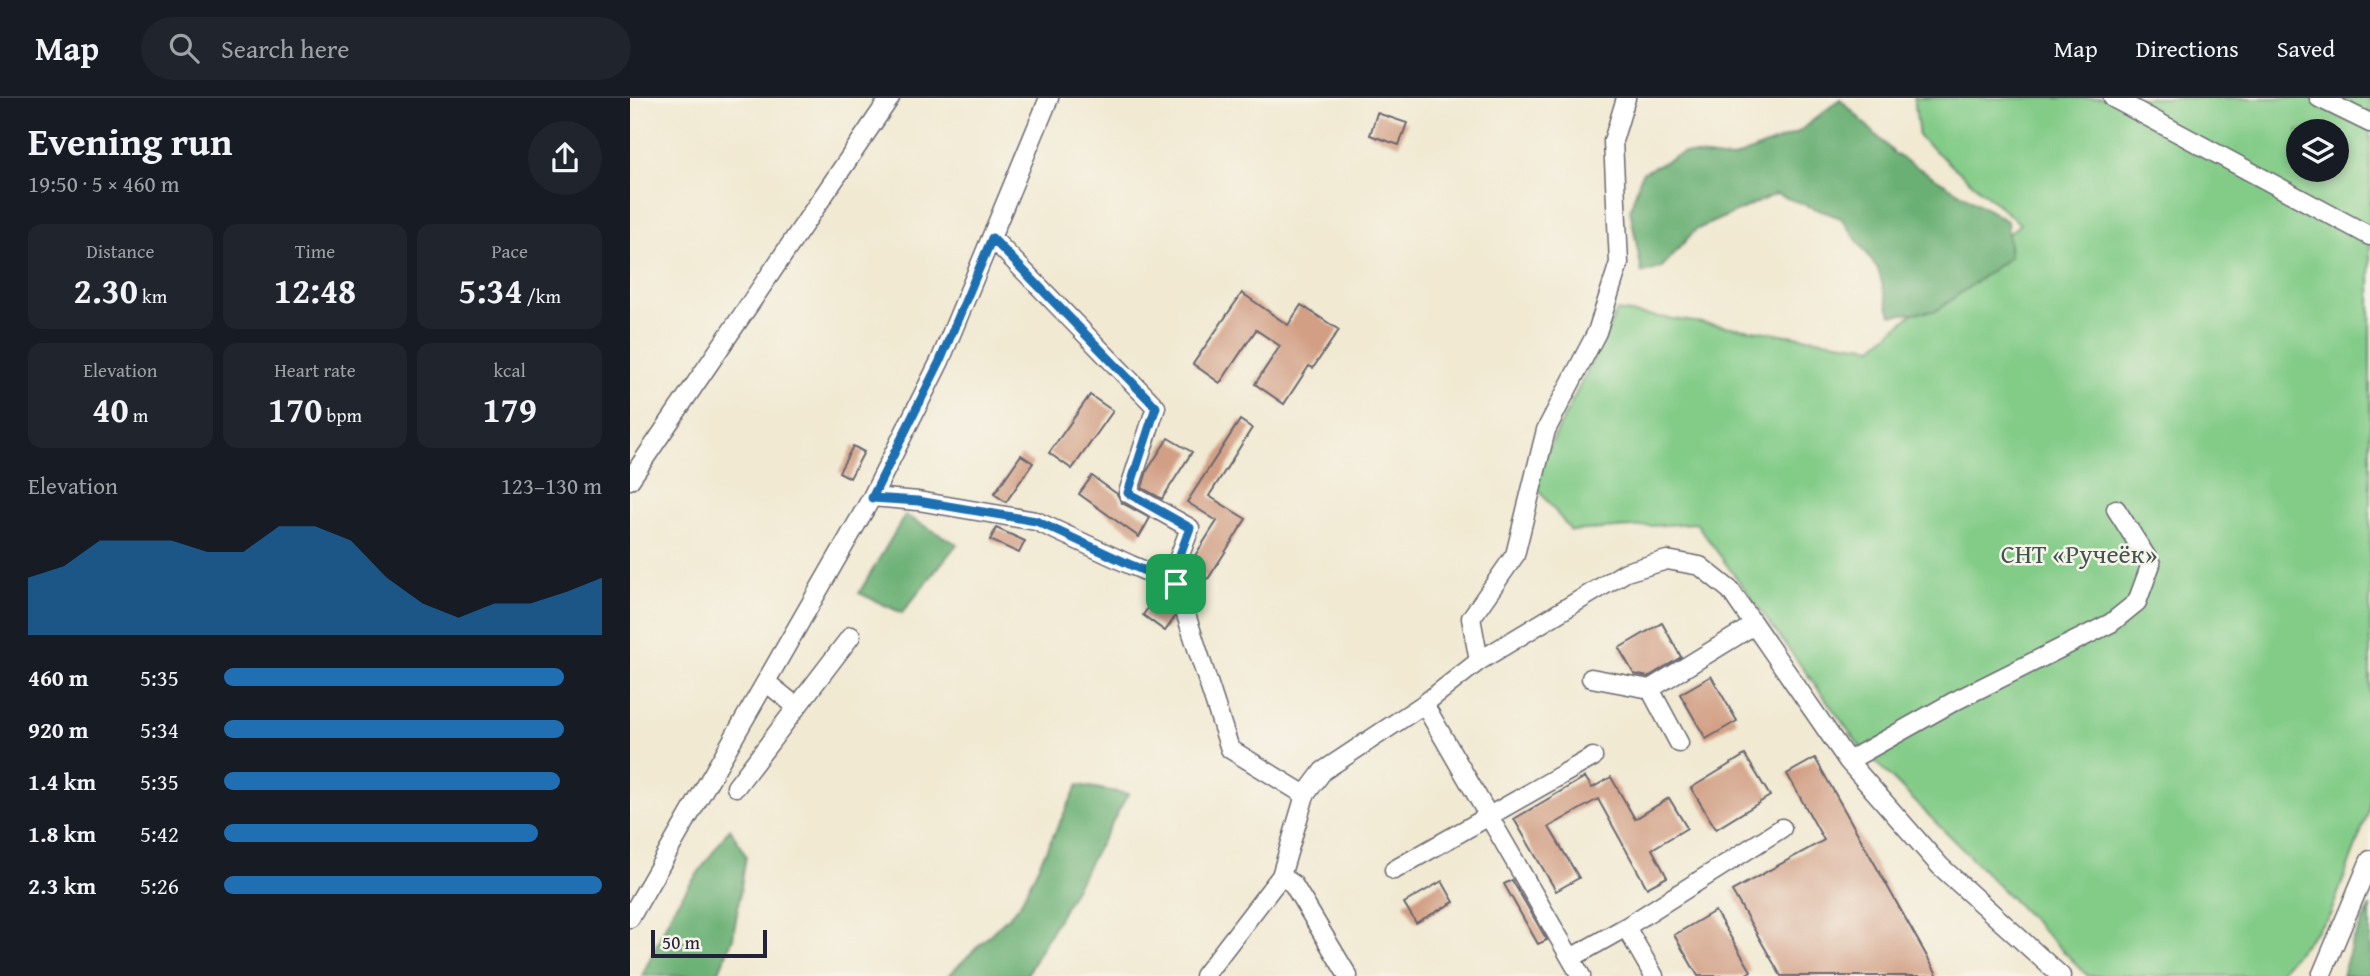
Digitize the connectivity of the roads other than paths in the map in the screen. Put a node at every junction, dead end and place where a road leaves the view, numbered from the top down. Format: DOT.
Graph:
graph roads {
  1 [pos="890,98"];
  2 [pos="1049,98"];
  3 [pos="1626,98"];
  4 [pos="2113,98"];
  5 [pos="2319,98"];
  6 [pos="2370,123"];
  7 [pos="2370,236"];
  8 [pos="992,238"];
  9 [pos="630,480"];
  10 [pos="872,498"];
  11 [pos="2116,509"];
  12 [pos="1176,584"];
  13 [pos="1754,625"];
  14 [pos="850,636"];
  15 [pos="1479,661"];
  16 [pos="1591,678"];
  17 [pos="766,682"];
  18 [pos="1650,689"];
  19 [pos="1424,704"];
  20 [pos="797,707"];
  21 [pos="1679,743"];
  22 [pos="1593,757"];
  23 [pos="1848,761"];
  24 [pos="736,788"];
  25 [pos="1305,795"];
  26 [pos="1489,816"];
  27 [pos="1782,828"];
  28 [pos="2370,860"];
  29 [pos="1394,870"];
  30 [pos="1281,876"];
  31 [pos="630,918"];
  32 [pos="1626,927"];
  33 [pos="1571,958"];
  34 [pos="1204,976"];
  35 [pos="1348,976"];
  36 [pos="1581,976"];
  37 [pos="1654,976"];
  38 [pos="2061,976"];
  39 [pos="2321,976"];
  1 -- 9 [label="street"];
  2 -- 8 [label="street"];
  3 -- 15 [label="street"];
  4 -- 7 [label="street"];
  5 -- 6 [label="street"];
  8 -- 10 [label="street"];
  8 -- 12 [label="street"];
  10 -- 12 [label="street"];
  10 -- 17 [label="street"];
  11 -- 23 [label="street"];
  12 -- 25 [label="street"];
  13 -- 15 [label="street"];
  13 -- 18 [label="street"];
  13 -- 23 [label="street"];
  14 -- 20 [label="street"];
  15 -- 19 [label="street"];
  16 -- 18 [label="street"];
  17 -- 20 [label="street"];
  17 -- 31 [label="street"];
  18 -- 21 [label="street"];
  19 -- 25 [label="street"];
  19 -- 26 [label="street"];
  20 -- 24 [label="street"];
  22 -- 26 [label="street"];
  23 -- 38 [label="street"];
  25 -- 30 [label="street"];
  26 -- 29 [label="street"];
  26 -- 33 [label="street"];
  27 -- 32 [label="street"];
  28 -- 39 [label="street"];
  30 -- 34 [label="street"];
  30 -- 35 [label="street"];
  32 -- 33 [label="street"];
  32 -- 37 [label="street"];
  33 -- 36 [label="street"];
}
